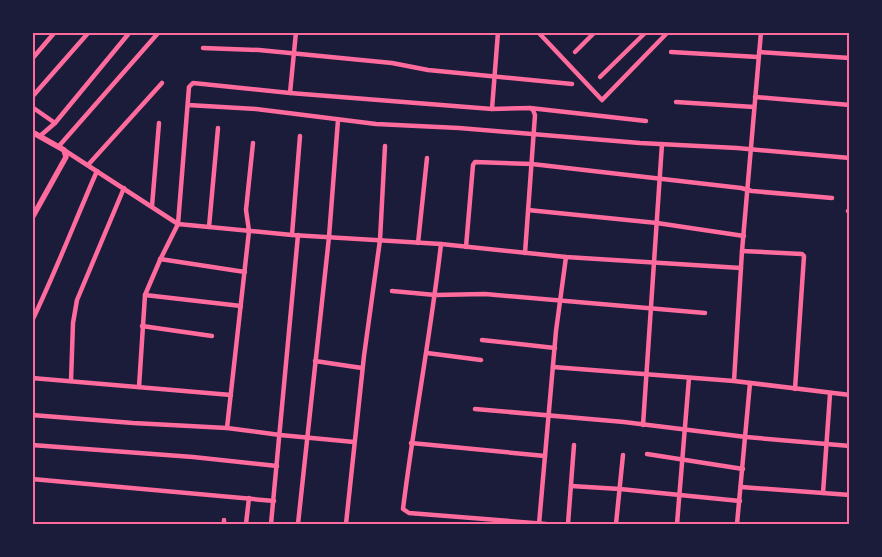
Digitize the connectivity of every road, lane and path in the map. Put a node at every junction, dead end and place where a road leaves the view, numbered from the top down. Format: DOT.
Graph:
graph roads {
  1 [pos="55,32"];
  2 [pos="89,32"];
  3 [pos="130,32"];
  4 [pos="158,32"];
  5 [pos="296,32"];
  6 [pos="498,32"];
  7 [pos="538,32"];
  8 [pos="595,32"];
  9 [pos="646,32"];
  10 [pos="668,32"];
  11 [pos="761,32"];
  12 [pos="203,48"];
  13 [pos="575,52"];
  14 [pos="671,52"];
  15 [pos="294,54"];
  16 [pos="759,54"];
  17 [pos="850,58"];
  18 [pos="32,59"];
  19 [pos="494,75"];
  20 [pos="600,77"];
  21 [pos="162,83"];
  22 [pos="572,84"];
  23 [pos="290,93"];
  24 [pos="32,97"];
  25 [pos="755,97"];
  26 [pos="676,102"];
  27 [pos="188,105"];
  28 [pos="850,105"];
  29 [pos="754,107"];
  30 [pos="32,108"];
  31 [pos="530,108"];
  32 [pos="492,109"];
  33 [pos="338,120"];
  34 [pos="646,121"];
  35 [pos="55,123"];
  36 [pos="159,123"];
  37 [pos="218,128"];
  38 [pos="32,132"];
  39 [pos="534,135"];
  40 [pos="40,136"];
  41 [pos="300,136"];
  42 [pos="253,143"];
  43 [pos="662,144"];
  44 [pos="385,146"];
  45 [pos="62,148"];
  46 [pos="751,150"];
  47 [pos="427,158"];
  48 [pos="850,158"];
  49 [pos="532,164"];
  50 [pos="88,165"];
  51 [pos="98,171"];
  52 [pos="660,179"];
  53 [pos="124,188"];
  54 [pos="747,190"];
  55 [pos="832,198"];
  56 [pos="152,206"];
  57 [pos="528,210"];
  58 [pos="32,218"];
  59 [pos="657,223"];
  60 [pos="178,224"];
  61 [pos="208,227"];
  62 [pos="249,231"];
  63 [pos="292,235"];
  64 [pos="298,235"];
  65 [pos="744,236"];
  66 [pos="329,237"];
  67 [pos="380,240"];
  68 [pos="418,243"];
  69 [pos="441,244"];
  70 [pos="466,247"];
  71 [pos="742,251"];
  72 [pos="525,253"];
  73 [pos="566,257"];
  74 [pos="160,259"];
  75 [pos="654,263"];
  76 [pos="741,268"];
  77 [pos="244,272"];
  78 [pos="392,291"];
  79 [pos="145,295"];
  80 [pos="434,295"];
  81 [pos="560,302"];
  82 [pos="241,306"];
  83 [pos="650,309"];
  84 [pos="705,313"];
  85 [pos="32,321"];
  86 [pos="142,326"];
  87 [pos="212,336"];
  88 [pos="482,340"];
  89 [pos="555,348"];
  90 [pos="427,353"];
  91 [pos="481,360"];
  92 [pos="315,361"];
  93 [pos="553,367"];
  94 [pos="362,368"];
  95 [pos="646,374"];
  96 [pos="32,378"];
  97 [pos="689,378"];
  98 [pos="71,382"];
  99 [pos="734,382"];
  100 [pos="750,383"];
  101 [pos="139,387"];
  102 [pos="795,388"];
  103 [pos="830,394"];
  104 [pos="231,395"];
  105 [pos="850,395"];
  106 [pos="476,409"];
  107 [pos="32,415"];
  108 [pos="549,415"];
  109 [pos="643,425"];
  110 [pos="227,428"];
  111 [pos="685,431"];
  112 [pos="280,435"];
  113 [pos="307,437"];
  114 [pos="746,437"];
  115 [pos="354,442"];
  116 [pos="411,443"];
  117 [pos="828,444"];
  118 [pos="32,445"];
  119 [pos="574,445"];
  120 [pos="850,446"];
  121 [pos="647,454"];
  122 [pos="623,455"];
  123 [pos="545,456"];
  124 [pos="682,460"];
  125 [pos="277,466"];
  126 [pos="743,469"];
  127 [pos="32,479"];
  128 [pos="571,486"];
  129 [pos="741,486"];
  130 [pos="620,489"];
  131 [pos="823,493"];
  132 [pos="680,495"];
  133 [pos="850,495"];
  134 [pos="248,498"];
  135 [pos="274,500"];
  136 [pos="740,501"];
  137 [pos="246,524"];
  138 [pos="271,524"];
  139 [pos="298,524"];
  140 [pos="346,524"];
  141 [pos="539,524"];
  142 [pos="546,524"];
  143 [pos="568,524"];
  144 [pos="616,524"];
  145 [pos="677,524"];
  146 [pos="737,524"];
  1 -- 18 [label="street"];
  2 -- 24 [label="street"];
  3 -- 35 [label="street"];
  4 -- 45 [label="street"];
  5 -- 15 [label="street"];
  6 -- 19 [label="street"];
  7 -- 10 [label="street"];
  8 -- 13 [label="street"];
  9 -- 20 [label="street"];
  11 -- 16 [label="street"];
  12 -- 15 [label="street"];
  14 -- 16 [label="street"];
  15 -- 19 [label="street"];
  15 -- 23 [label="street"];
  16 -- 17 [label="street"];
  16 -- 25 [label="street"];
  19 -- 22 [label="street"];
  19 -- 32 [label="street"];
  21 -- 50 [label="street"];
  23 -- 27 [label="street"];
  23 -- 32 [label="street"];
  25 -- 28 [label="street"];
  25 -- 29 [label="street"];
  26 -- 29 [label="street"];
  27 -- 33 [label="street"];
  27 -- 60 [label="street"];
  29 -- 46 [label="street"];
  30 -- 35 [label="street"];
  31 -- 32 [label="street"];
  31 -- 34 [label="street"];
  31 -- 39 [label="street"];
  33 -- 39 [label="street"];
  33 -- 66 [label="street"];
  35 -- 40 [label="street"];
  36 -- 56 [label="street"];
  37 -- 61 [label="street"];
  38 -- 40 [label="street"];
  39 -- 43 [label="street"];
  39 -- 49 [label="street"];
  40 -- 45 [label="street"];
  41 -- 63 [label="street"];
  42 -- 62 [label="street"];
  43 -- 46 [label="street"];
  43 -- 52 [label="street"];
  44 -- 67 [label="street"];
  45 -- 50 [label="street"];
  45 -- 58 [label="street"];
  46 -- 48 [label="street"];
  46 -- 54 [label="street"];
  47 -- 68 [label="street"];
  49 -- 52 [label="street"];
  49 -- 57 [label="street"];
  49 -- 70 [label="street"];
  50 -- 51 [label="street"];
  51 -- 53 [label="street"];
  51 -- 85 [label="street"];
  52 -- 54 [label="street"];
  52 -- 59 [label="street"];
  53 -- 56 [label="street"];
  53 -- 98 [label="street"];
  54 -- 55 [label="street"];
  54 -- 65 [label="street"];
  56 -- 60 [label="street"];
  57 -- 59 [label="street"];
  57 -- 72 [label="street"];
  59 -- 65 [label="street"];
  59 -- 75 [label="street"];
  60 -- 61 [label="street"];
  60 -- 74 [label="street"];
  61 -- 62 [label="street"];
  62 -- 63 [label="street"];
  62 -- 77 [label="street"];
  63 -- 64 [label="street"];
  64 -- 66 [label="street"];
  64 -- 112 [label="street"];
  65 -- 71 [label="street"];
  66 -- 67 [label="street"];
  66 -- 92 [label="street"];
  67 -- 68 [label="street"];
  67 -- 94 [label="street"];
  68 -- 69 [label="street"];
  69 -- 70 [label="street"];
  69 -- 80 [label="street"];
  70 -- 72 [label="street"];
  71 -- 76 [label="street"];
  71 -- 102 [label="street"];
  72 -- 73 [label="street"];
  73 -- 75 [label="street"];
  73 -- 81 [label="street"];
  74 -- 77 [label="street"];
  74 -- 79 [label="street"];
  75 -- 76 [label="street"];
  75 -- 83 [label="street"];
  76 -- 99 [label="street"];
  77 -- 82 [label="street"];
  78 -- 80 [label="street"];
  79 -- 82 [label="street"];
  79 -- 86 [label="street"];
  80 -- 81 [label="street"];
  80 -- 90 [label="street"];
  81 -- 83 [label="street"];
  81 -- 89 [label="street"];
  82 -- 104 [label="street"];
  83 -- 84 [label="street"];
  83 -- 95 [label="street"];
  86 -- 87 [label="street"];
  86 -- 101 [label="street"];
  88 -- 89 [label="street"];
  89 -- 93 [label="street"];
  90 -- 91 [label="street"];
  90 -- 116 [label="street"];
  92 -- 94 [label="street"];
  92 -- 113 [label="street"];
  93 -- 95 [label="street"];
  93 -- 108 [label="street"];
  94 -- 115 [label="street"];
  95 -- 97 [label="street"];
  95 -- 109 [label="street"];
  96 -- 98 [label="street"];
  97 -- 99 [label="street"];
  97 -- 111 [label="street"];
  98 -- 101 [label="street"];
  99 -- 100 [label="street"];
  100 -- 102 [label="street"];
  100 -- 114 [label="street"];
  101 -- 104 [label="street"];
  102 -- 103 [label="street"];
  103 -- 105 [label="street"];
  103 -- 117 [label="street"];
  104 -- 110 [label="street"];
  106 -- 108 [label="street"];
  107 -- 110 [label="street"];
  108 -- 109 [label="street"];
  108 -- 123 [label="street"];
  109 -- 111 [label="street"];
  110 -- 112 [label="street"];
  111 -- 114 [label="street"];
  111 -- 124 [label="street"];
  112 -- 113 [label="street"];
  112 -- 125 [label="street"];
  113 -- 115 [label="street"];
  113 -- 139 [label="street"];
  114 -- 117 [label="street"];
  114 -- 126 [label="street"];
  115 -- 140 [label="street"];
  116 -- 123 [label="street"];
  116 -- 141 [label="street"];
  117 -- 120 [label="street"];
  117 -- 131 [label="street"];
  118 -- 125 [label="street"];
  119 -- 128 [label="street"];
  121 -- 124 [label="street"];
  122 -- 130 [label="street"];
  123 -- 141 [label="street"];
  124 -- 126 [label="street"];
  124 -- 132 [label="street"];
  125 -- 135 [label="street"];
  126 -- 129 [label="street"];
  127 -- 134 [label="street"];
  128 -- 130 [label="street"];
  128 -- 143 [label="street"];
  129 -- 131 [label="street"];
  129 -- 136 [label="street"];
  130 -- 132 [label="street"];
  130 -- 144 [label="street"];
  131 -- 133 [label="street"];
  132 -- 136 [label="street"];
  132 -- 145 [label="street"];
  134 -- 135 [label="street"];
  134 -- 137 [label="street"];
  135 -- 138 [label="street"];
  136 -- 146 [label="street"];
  141 -- 142 [label="street"];
}
